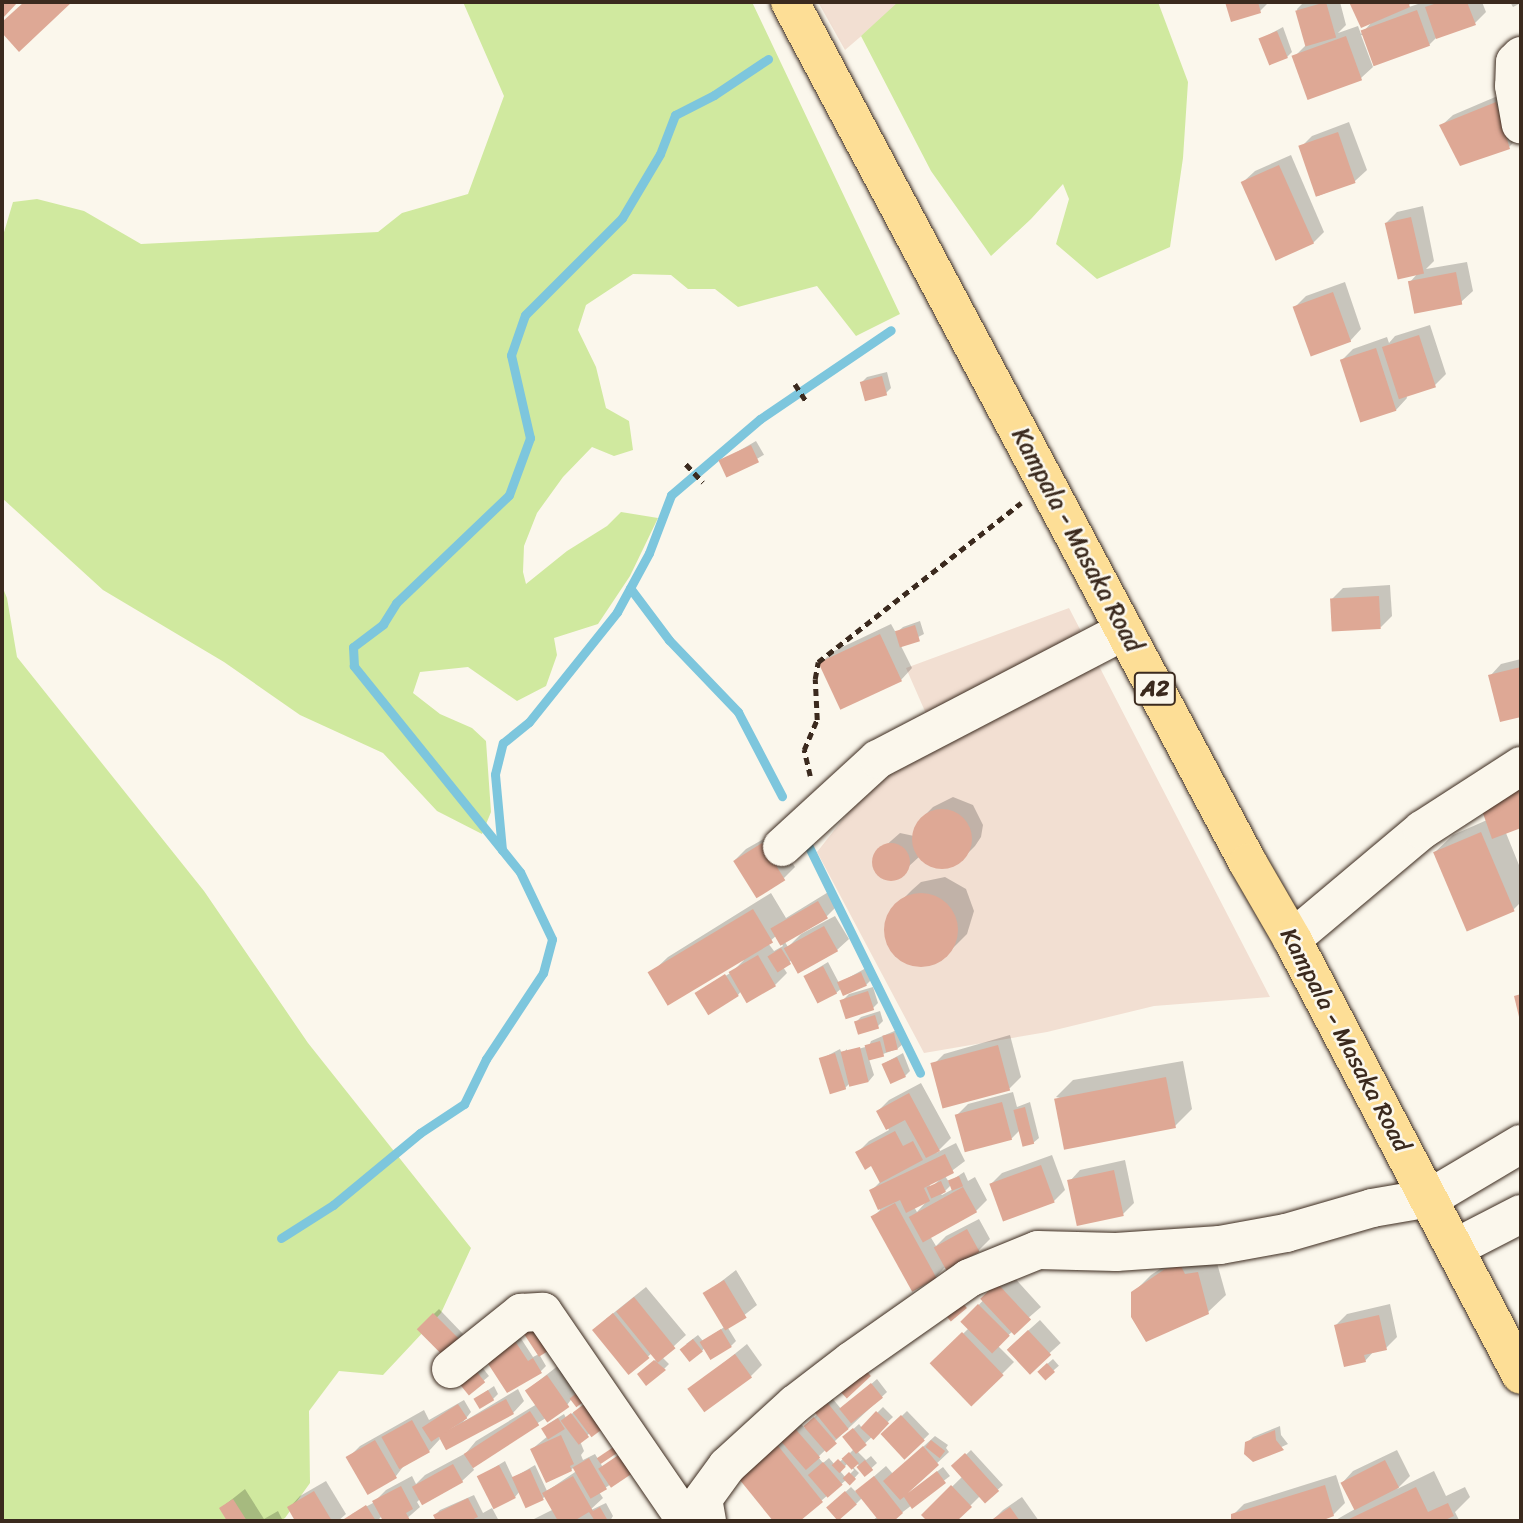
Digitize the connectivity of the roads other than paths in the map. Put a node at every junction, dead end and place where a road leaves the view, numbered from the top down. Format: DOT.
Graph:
graph roads {
  1 [pos="790,2"];
  2 [pos="1521,56"];
  3 [pos="1521,124"];
  4 [pos="1124,631"];
  5 [pos="1521,766"];
  6 [pos="782,847"];
  7 [pos="1292,939"];
  8 [pos="1521,1144"];
  9 [pos="1430,1198"];
  10 [pos="1521,1214"];
  11 [pos="1455,1248"];
  12 [pos="451,1369"];
  13 [pos="1521,1375"];
  14 [pos="686,1521"];
  15 [pos="707,1521"];
  1 -- 4 [label="main road, Kampala - Masaka Road / A2"];
  2 -- 3 [label="street"];
  4 -- 6 [label="street"];
  4 -- 7 [label="main road, Kampala - Masaka Road / A2"];
  5 -- 7 [label="street"];
  7 -- 9 [label="main road, Kampala - Masaka Road / A2"];
  8 -- 9 [label="street"];
  9 -- 11 [label="main road, Kampala - Masaka Road / A2"];
  9 -- 15 [label="street"];
  10 -- 11 [label="street"];
  11 -- 13 [label="main road, Kampala - Masaka Road / A2"];
  12 -- 14 [label="street"];
}
